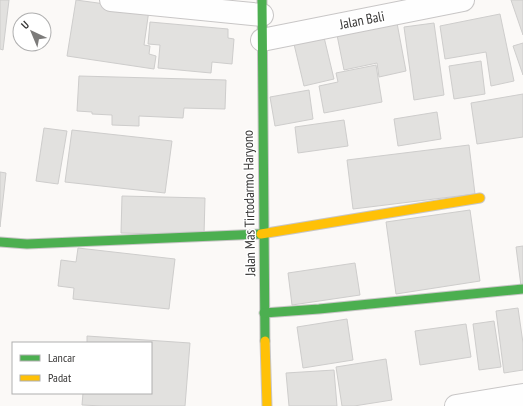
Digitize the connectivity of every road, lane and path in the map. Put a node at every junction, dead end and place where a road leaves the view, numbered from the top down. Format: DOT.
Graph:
graph roads {
  1 [pos="112,0"];
  2 [pos="463,0"];
  3 [pos="262,7"];
  4 [pos="262,40"];
  5 [pos="480,198"];
  6 [pos="264,234"];
  7 [pos="0,242"];
  8 [pos="523,289"];
  9 [pos="264,313"];
  10 [pos="523,395"];
  11 [pos="267,406"];
  12 [pos="456,406"];
  1 -- 3 [label="street"];
  2 -- 4 [label="street, Jalan Bali"];
  3 -- 4 [label="street, Jalan Mas Tirtodarmo Haryono"];
  4 -- 6 [label="street, Jalan Mas Tirtodarmo Haryono"];
  5 -- 6 [label="street"];
  6 -- 7 [label="street"];
  6 -- 9 [label="street, Jalan Mas Tirtodarmo Haryono"];
  8 -- 9 [label="street"];
  9 -- 11 [label="street, Jalan Mas Tirtodarmo Haryono"];
  10 -- 12 [label="street"];
}
